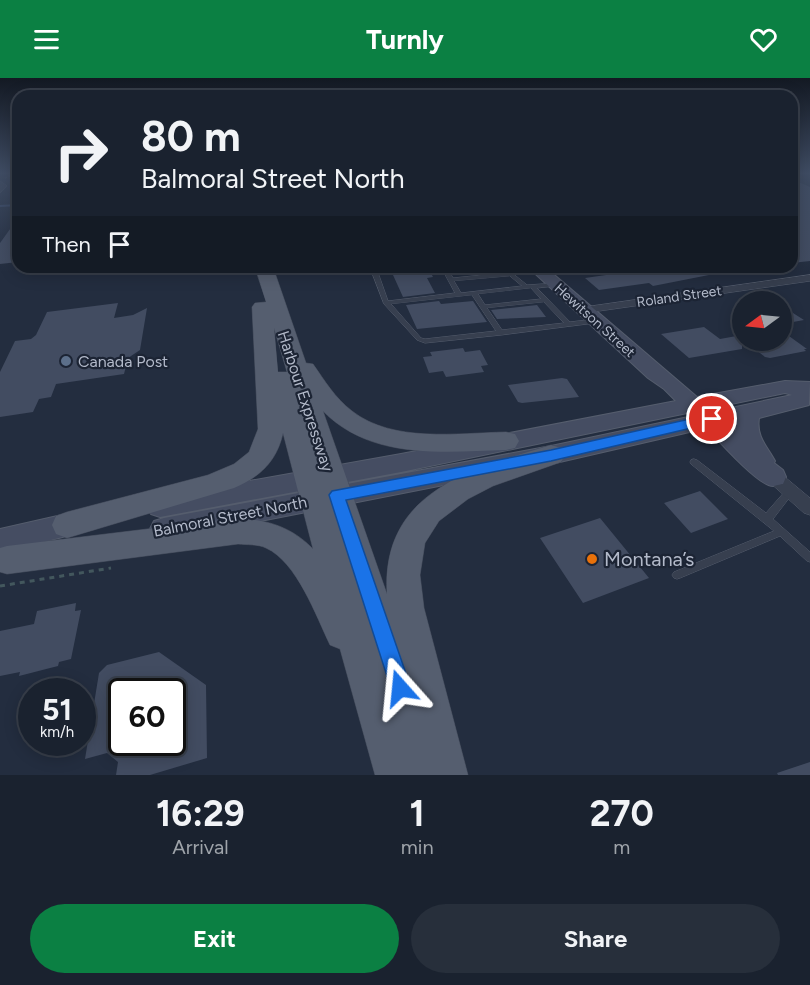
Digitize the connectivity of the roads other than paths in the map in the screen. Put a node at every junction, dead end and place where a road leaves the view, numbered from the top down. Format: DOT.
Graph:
graph roads {
  1 [pos="255,273"];
  2 [pos="265,273"];
  3 [pos="375,273"];
  4 [pos="447,273"];
  5 [pos="543,273"];
  6 [pos="810,278"];
  7 [pos="451,280"];
  8 [pos="555,284"];
  9 [pos="526,287"];
  10 [pos="534,287"];
  11 [pos="474,293"];
  12 [pos="459,295"];
  13 [pos="545,300"];
  14 [pos="386,303"];
  15 [pos="483,307"];
  16 [pos="271,313"];
  17 [pos="590,316"];
  18 [pos="568,324"];
  19 [pos="501,333"];
  20 [pos="655,374"];
  21 [pos="807,389"];
  22 [pos="691,404"];
  23 [pos="658,411"];
  24 [pos="751,411"];
  25 [pos="712,419"];
  26 [pos="506,441"];
  27 [pos="593,446"];
  28 [pos="551,455"];
  29 [pos="694,462"];
  30 [pos="782,484"];
  31 [pos="323,487"];
  32 [pos="810,508"];
  33 [pos="767,519"];
  34 [pos="67,525"];
  35 [pos="780,532"];
  36 [pos="2,554"];
  37 [pos="810,558"];
  38 [pos="676,575"];
  39 [pos="368,677"];
  40 [pos="397,775"];
  41 [pos="429,775"];
  42 [pos="446,775"];
  1 -- 16 [label="main road, Harbour Expressway"];
  2 -- 16 [label="main road, Harbour Expressway"];
  3 -- 14 [label="lane"];
  4 -- 7 [label="lane"];
  5 -- 8 [label="main road, Hewitson Street"];
  6 -- 17 [label="street, Roland Street"];
  7 -- 9 [label="lane"];
  7 -- 12 [label="lane"];
  8 -- 10 [label="lane"];
  8 -- 17 [label="main road, Hewitson Street"];
  9 -- 10 [label="lane"];
  9 -- 11 [label="lane"];
  10 -- 13 [label="lane"];
  11 -- 12 [label="lane"];
  11 -- 15 [label="lane"];
  12 -- 14 [label="lane"];
  13 -- 15 [label="lane"];
  13 -- 18 [label="lane"];
  14 -- 19 [label="lane"];
  15 -- 19 [label="lane"];
  16 -- 26 [label="main road"];
  16 -- 31 [label="main road, Harbour Expressway"];
  16 -- 34 [label="main road"];
  17 -- 18 [label="lane"];
  17 -- 20 [label="main road, Hewitson Street"];
  18 -- 19 [label="lane"];
  20 -- 22 [label="main road, Hewitson Street"];
  20 -- 23 [label="main road"];
  21 -- 22 [label="main road, Balmoral Street North"];
  21 -- 24 [label="main road, Balmoral Street North"];
  21 -- 25 [label="main road"];
  22 -- 23 [label="main road, Balmoral Street North"];
  22 -- 27 [label="main road"];
  23 -- 26 [label="main road, Balmoral Street North"];
  24 -- 25 [label="main road, Balmoral Street North"];
  24 -- 30 [label="main road"];
  25 -- 27 [label="main road, Balmoral Street North"];
  25 -- 30 [label="main road"];
  26 -- 31 [label="main road, Balmoral Street North"];
  27 -- 28 [label="main road, Balmoral Street North"];
  28 -- 31 [label="main road, Balmoral Street North"];
  28 -- 42 [label="main road"];
  29 -- 33 [label="lane"];
  30 -- 32 [label="street"];
  30 -- 33 [label="lane"];
  31 -- 34 [label="main road, Balmoral Street North"];
  31 -- 36 [label="main road, Balmoral Street North"];
  31 -- 39 [label="main road, Harbour Expressway"];
  31 -- 41 [label="main road, Harbour Expressway"];
  33 -- 35 [label="lane"];
  34 -- 36 [label="main road, Balmoral Street North"];
  35 -- 37 [label="lane"];
  35 -- 38 [label="lane"];
  36 -- 39 [label="main road"];
  39 -- 40 [label="main road, Harbour Expressway"];
}
